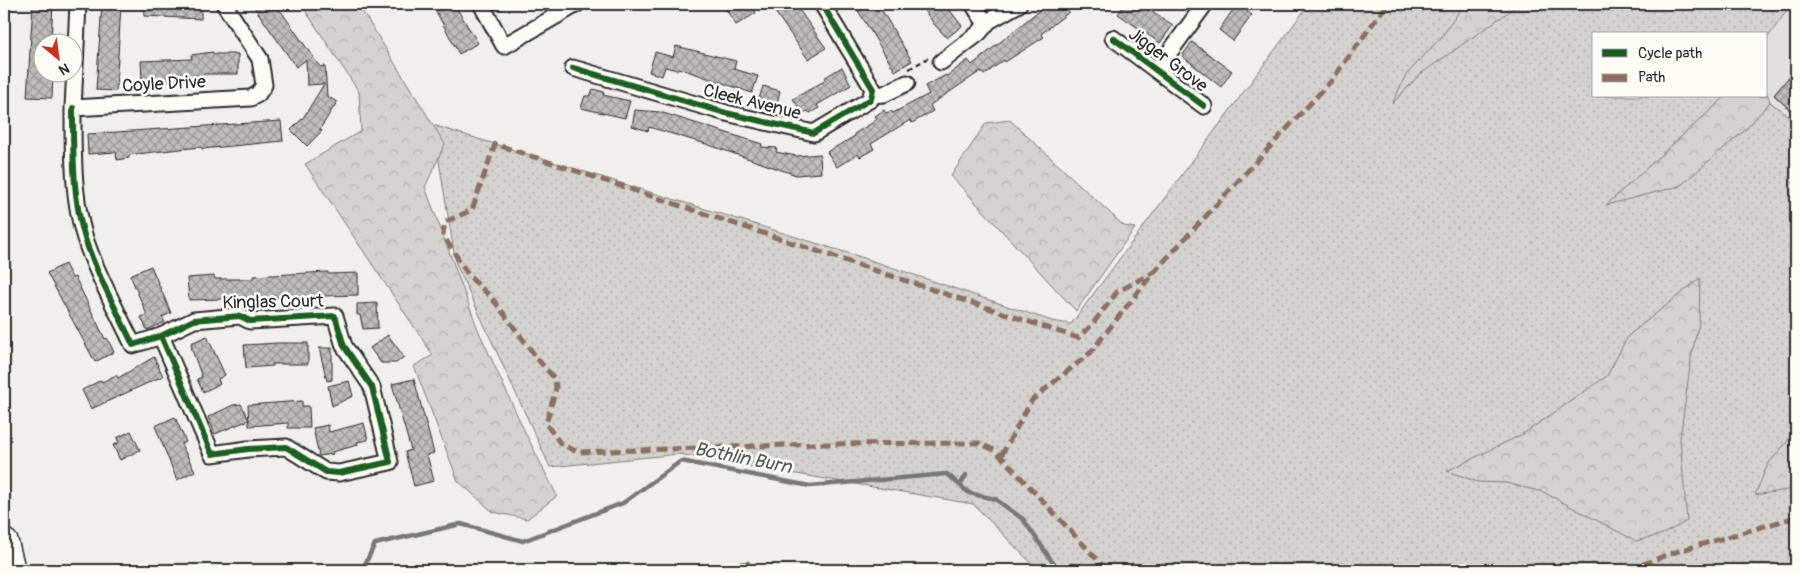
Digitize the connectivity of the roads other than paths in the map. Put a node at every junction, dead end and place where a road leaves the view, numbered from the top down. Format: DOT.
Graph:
graph roads {
  1 [pos="78,4"];
  2 [pos="224,4"];
  3 [pos="481,4"];
  4 [pos="577,4"];
  5 [pos="822,4"];
  6 [pos="973,4"];
  7 [pos="1019,4"];
  8 [pos="1204,4"];
  9 [pos="989,21"];
  10 [pos="1113,38"];
  11 [pos="941,62"];
  12 [pos="573,68"];
  13 [pos="1157,69"];
  14 [pos="907,83"];
  15 [pos="871,95"];
  16 [pos="1204,106"];
  17 [pos="73,108"];
  18 [pos="161,336"];
  19 [pos="4,544"];
  20 [pos="11,570"];
  1 -- 17 [label="street"];
  2 -- 17 [label="street, Coyle Drive"];
  3 -- 4 [label="street"];
  5 -- 15 [label="street"];
  6 -- 9 [label="street"];
  7 -- 9 [label="street"];
  8 -- 13 [label="street, Jigger Grove"];
  9 -- 11 [label="street"];
  10 -- 13 [label="street, Jigger Grove"];
  12 -- 15 [label="street, Cleek Avenue"];
  13 -- 16 [label="street, Jigger Grove"];
  14 -- 15 [label="street, Cleek Avenue"];
  17 -- 18 [label="street, Kinglas Court"];
  18 -- 18 [label="street, Kinglas Court"];
  19 -- 20 [label="highway"];
}
